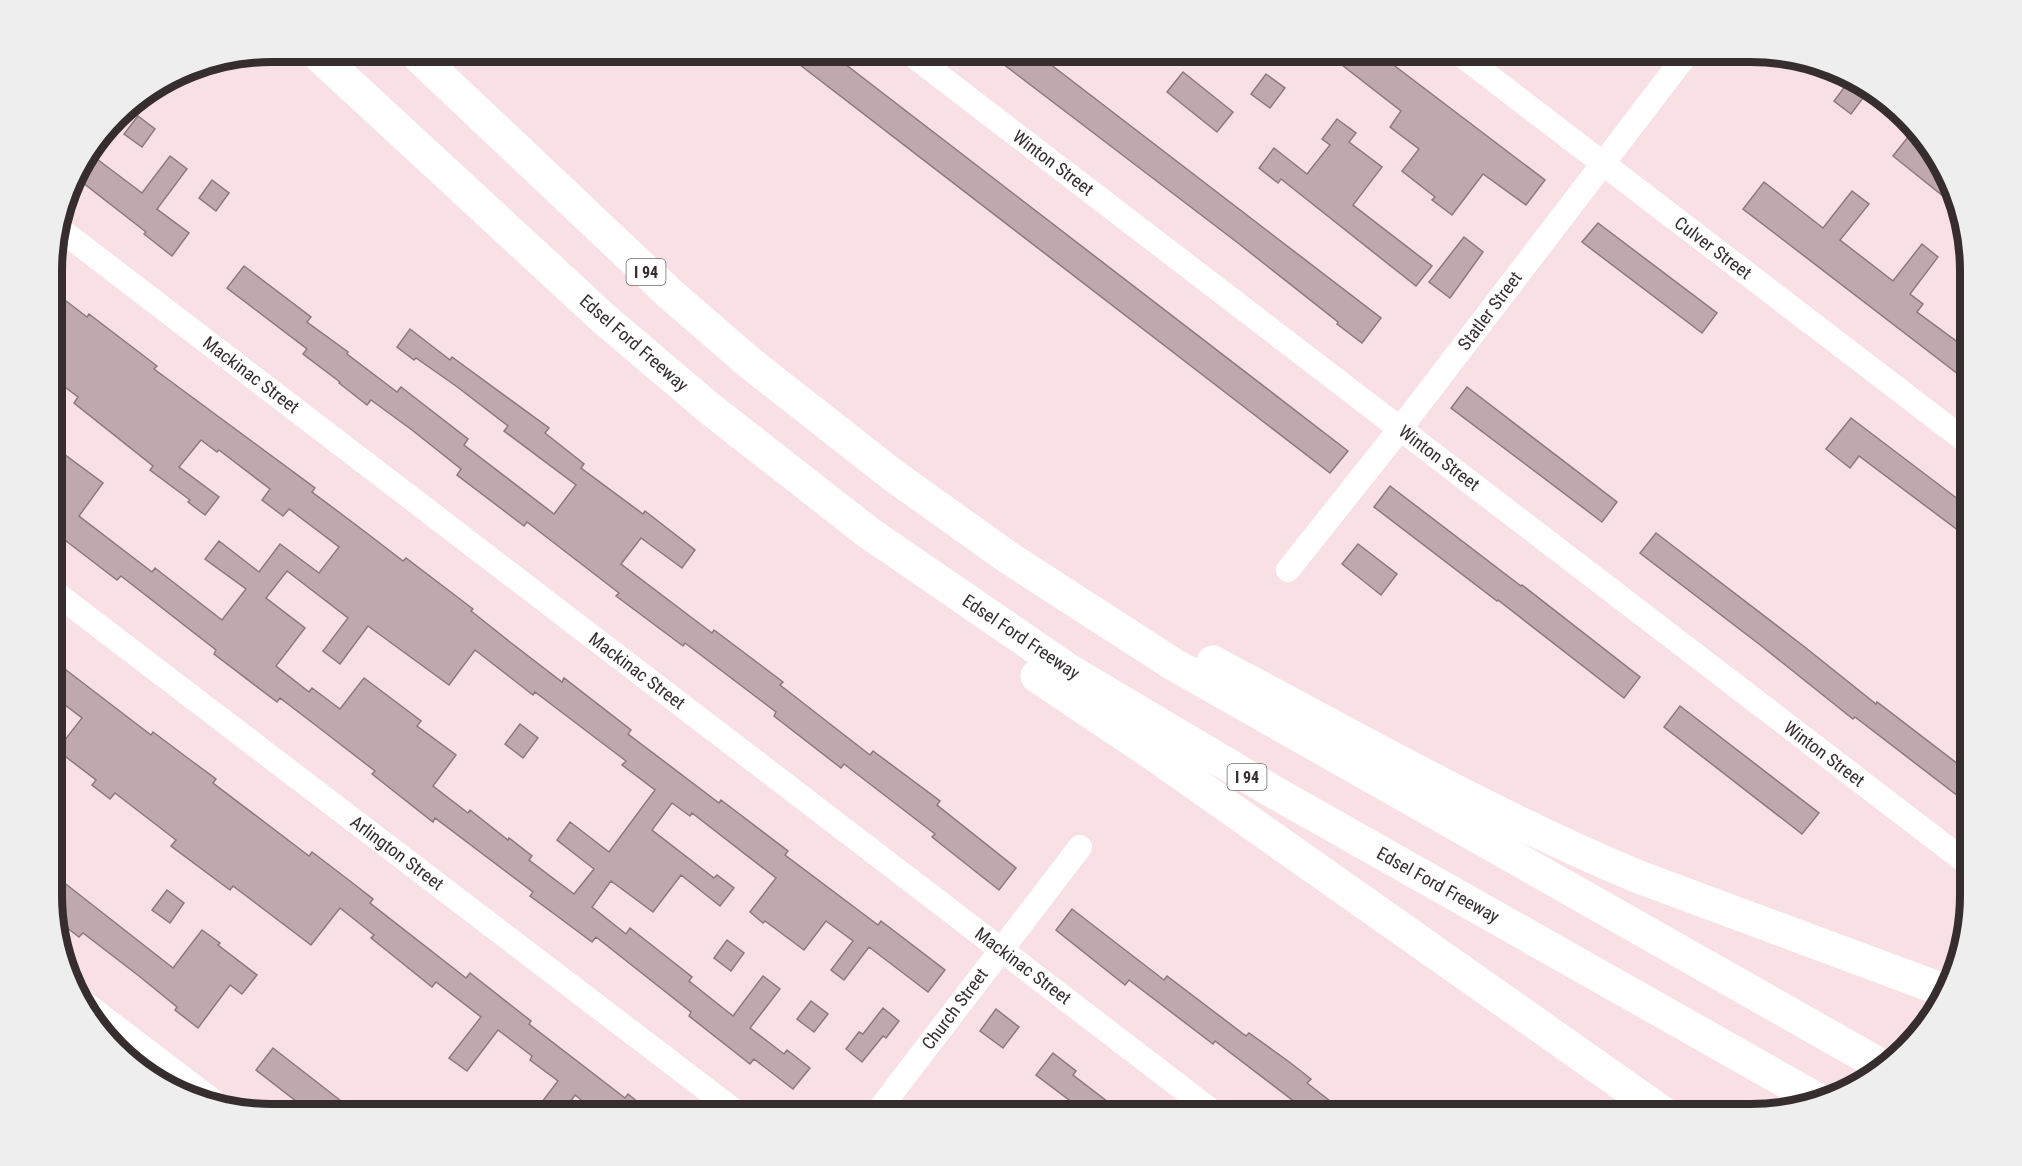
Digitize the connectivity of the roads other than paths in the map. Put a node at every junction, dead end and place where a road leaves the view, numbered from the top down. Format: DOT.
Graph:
graph roads {
  1 [pos="326,62"];
  2 [pos="425,62"];
  3 [pos="921,62"];
  4 [pos="1470,62"];
  5 [pos="1681,62"];
  6 [pos="1603,164"];
  7 [pos="65,233"];
  8 [pos="709,408"];
  9 [pos="1400,429"];
  10 [pos="1960,437"];
  11 [pos="894,476"];
  12 [pos="1288,570"];
  13 [pos="62,598"];
  14 [pos="1080,847"];
  15 [pos="1960,858"];
  16 [pos="1001,949"];
  17 [pos="1939,988"];
  18 [pos="98,1013"];
  19 [pos="1876,1063"];
  20 [pos="203,1093"];
  21 [pos="1810,1095"];
  22 [pos="726,1104"];
  23 [pos="882,1104"];
  24 [pos="1203,1104"];
  25 [pos="1650,1104"];
  1 -- 8 [label="highway, Edsel Ford Freeway / I 94"];
  2 -- 11 [label="highway, I 94"];
  3 -- 9 [label="street, Winton Street"];
  4 -- 6 [label="street, Culver Street"];
  5 -- 6 [label="street, Statler Street"];
  6 -- 9 [label="street, Statler Street"];
  6 -- 10 [label="street, Culver Street"];
  7 -- 16 [label="street, Mackinac Street"];
  8 -- 21 [label="highway, Edsel Ford Freeway / I 94"];
  8 -- 25 [label="highway"];
  9 -- 12 [label="street, Statler Street"];
  9 -- 15 [label="street, Winton Street"];
  11 -- 17 [label="highway"];
  11 -- 19 [label="highway, I 94"];
  13 -- 22 [label="street, Arlington Street"];
  14 -- 16 [label="street, Church Street"];
  16 -- 23 [label="street, Church Street"];
  16 -- 24 [label="street, Mackinac Street"];
  18 -- 20 [label="street"];
}
